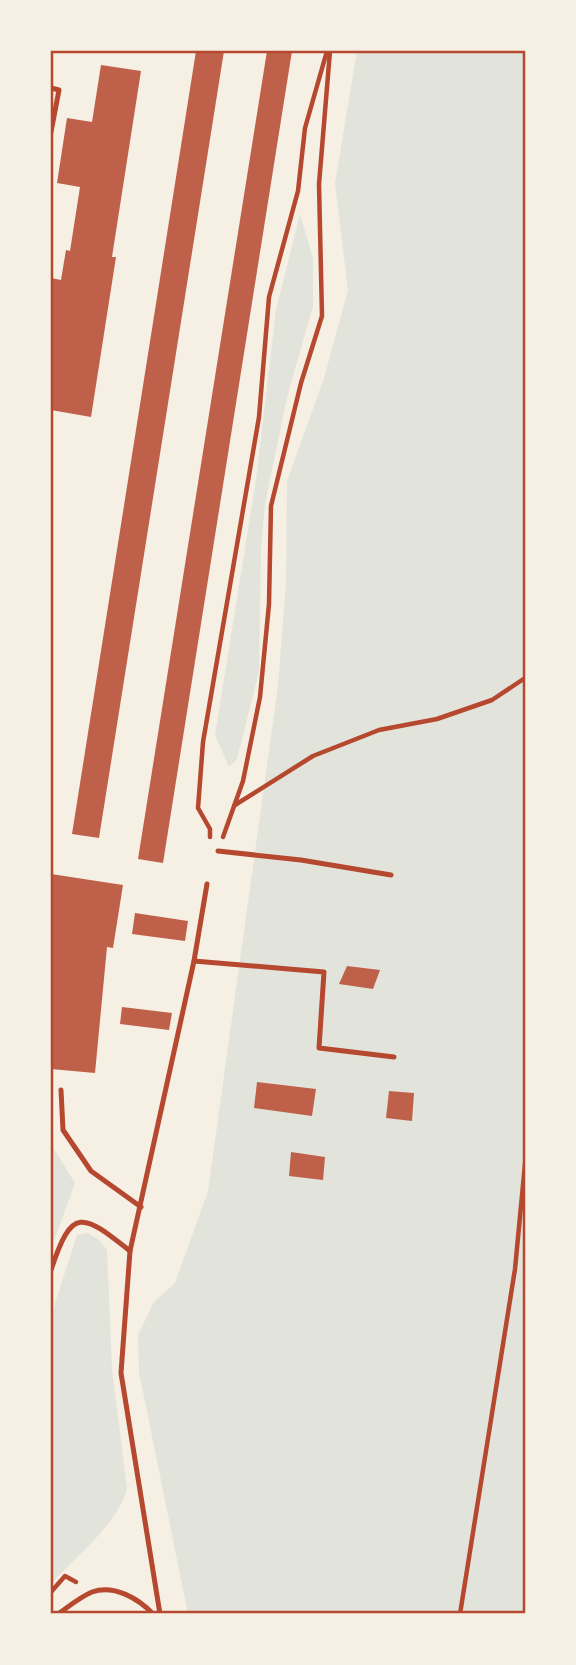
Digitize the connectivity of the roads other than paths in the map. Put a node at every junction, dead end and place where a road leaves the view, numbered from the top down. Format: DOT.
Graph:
graph roads {
  1 [pos="51,89"];
  2 [pos="51,132"];
  3 [pos="218,851"];
  4 [pos="391,875"];
  5 [pos="207,884"];
  6 [pos="194,961"];
  7 [pos="394,1057"];
  8 [pos="61,1090"];
  9 [pos="141,1207"];
  10 [pos="130,1251"];
  11 [pos="51,1270"];
  12 [pos="58,1614"];
  13 [pos="153,1614"];
  14 [pos="160,1614"];
  1 -- 2 [label="lane"];
  3 -- 4 [label="lane"];
  5 -- 6 [label="lane"];
  6 -- 7 [label="lane"];
  6 -- 9 [label="lane"];
  8 -- 9 [label="lane"];
  9 -- 10 [label="lane"];
  10 -- 11 [label="lane"];
  10 -- 14 [label="lane"];
  12 -- 13 [label="lane"];
}
